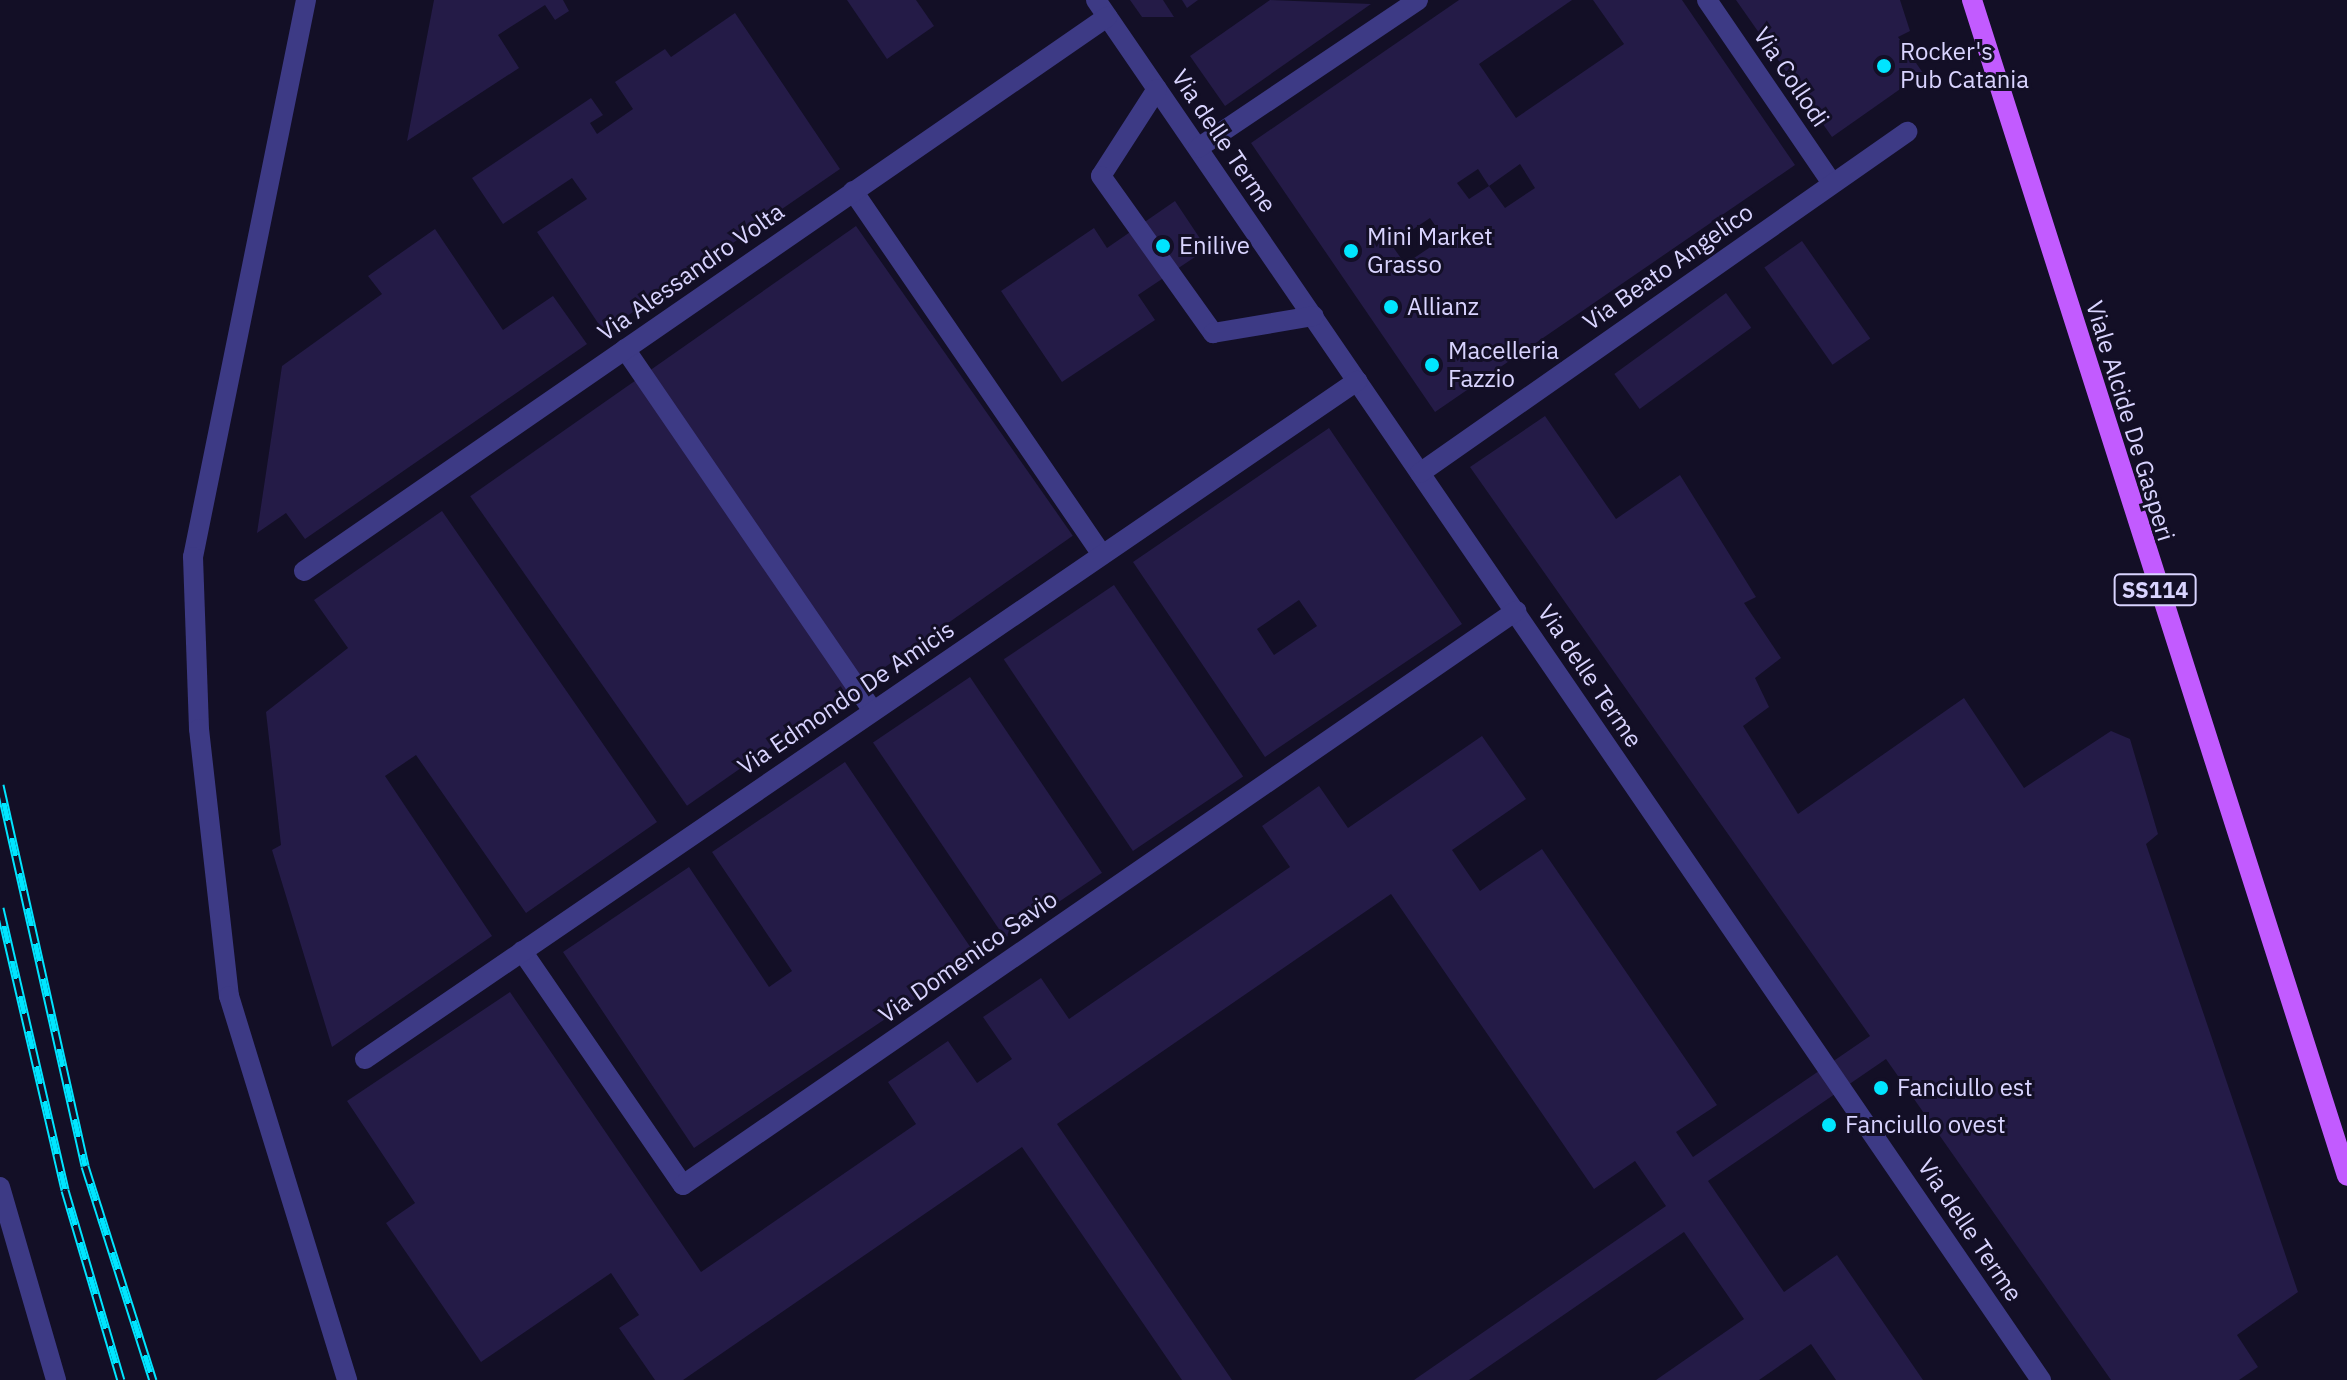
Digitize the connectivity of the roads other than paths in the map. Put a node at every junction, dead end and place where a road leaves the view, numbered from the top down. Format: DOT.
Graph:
graph roads {
  1 [pos="306,0"];
  2 [pos="1707,0"];
  3 [pos="1972,0"];
  4 [pos="1407,3"];
  5 [pos="1102,8"];
  6 [pos="1157,89"];
  7 [pos="1907,132"];
  8 [pos="1198,148"];
  9 [pos="1832,183"];
  10 [pos="853,191"];
  11 [pos="1314,316"];
  12 [pos="625,349"];
  13 [pos="1357,381"];
  14 [pos="1420,473"];
  15 [pos="1102,554"];
  16 [pos="304,571"];
  17 [pos="1516,611"];
  18 [pos="873,711"];
  19 [pos="522,951"];
  20 [pos="365,1059"];
  21 [pos="2347,1176"];
  22 [pos="0,1187"];
  23 [pos="56,1380"];
  24 [pos="347,1380"];
  25 [pos="2041,1380"];
  1 -- 24 [label="street"];
  2 -- 9 [label="street, Via Collodi"];
  3 -- 21 [label="main road, Viale Alcide De Gasperi / SS114"];
  4 -- 8 [label="street"];
  5 -- 6 [label="street, Via delle Terme"];
  5 -- 10 [label="street, Via Alessandro Volta"];
  6 -- 8 [label="street, Via delle Terme"];
  6 -- 11 [label="street"];
  7 -- 9 [label="street, Via Beato Angelico"];
  8 -- 11 [label="street, Via delle Terme"];
  9 -- 14 [label="street, Via Beato Angelico"];
  10 -- 12 [label="street, Via Alessandro Volta"];
  10 -- 15 [label="street"];
  11 -- 13 [label="street, Via delle Terme"];
  12 -- 16 [label="street, Via Alessandro Volta"];
  12 -- 18 [label="street"];
  13 -- 14 [label="street, Via delle Terme"];
  13 -- 15 [label="street, Via Edmondo De Amicis"];
  14 -- 17 [label="street, Via delle Terme"];
  15 -- 18 [label="street, Via Edmondo De Amicis"];
  17 -- 19 [label="street, Via Domenico Savio"];
  17 -- 25 [label="street, Via delle Terme"];
  18 -- 19 [label="street, Via Edmondo De Amicis"];
  19 -- 20 [label="street, Via Edmondo De Amicis"];
  22 -- 23 [label="street"];
}
